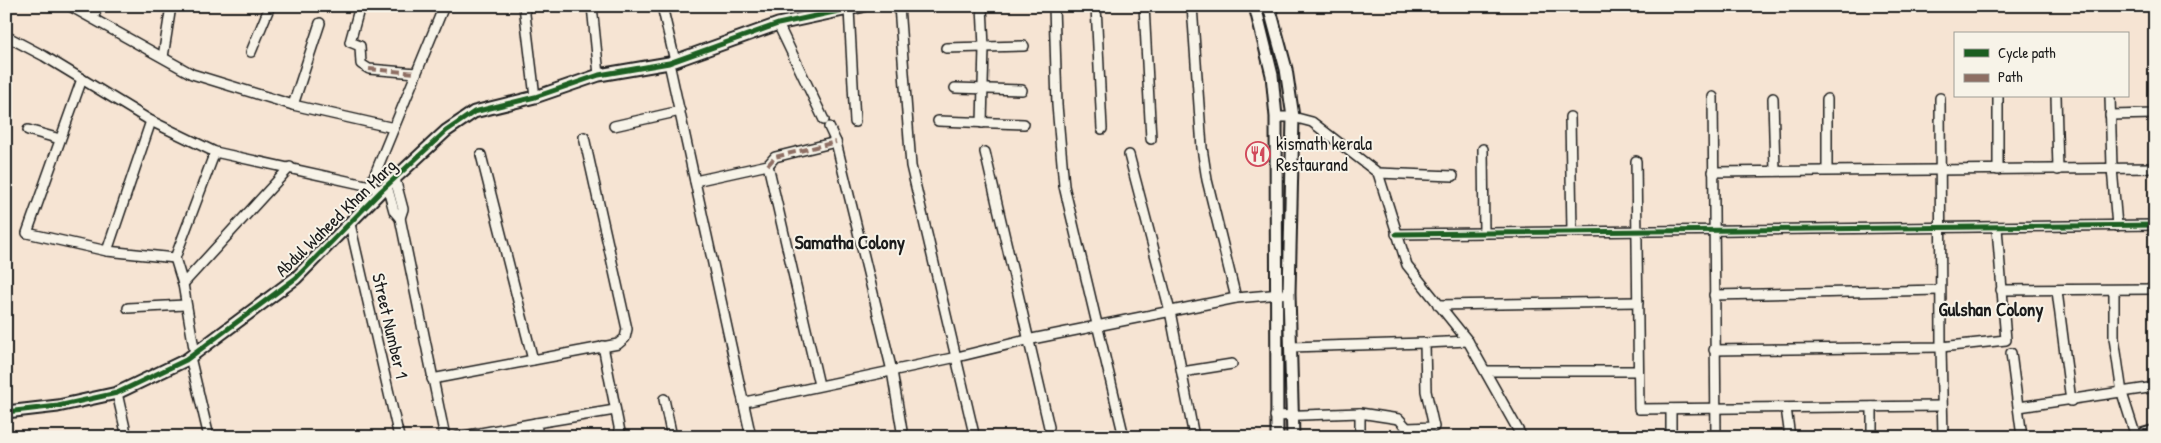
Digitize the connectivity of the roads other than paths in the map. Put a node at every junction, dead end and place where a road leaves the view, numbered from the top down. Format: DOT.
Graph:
graph roads {
  1 [pos="70,6"];
  2 [pos="98,6"];
  3 [pos="171,6"];
  4 [pos="270,6"];
  5 [pos="360,6"];
  6 [pos="444,6"];
  7 [pos="524,6"];
  8 [pos="592,6"];
  9 [pos="662,6"];
  10 [pos="862,6"];
  11 [pos="899,6"];
  12 [pos="982,6"];
  13 [pos="1054,6"];
  14 [pos="1096,6"];
  15 [pos="1144,6"];
  16 [pos="1192,6"];
  17 [pos="1255,6"];
  18 [pos="1269,6"];
  19 [pos="849,9"];
  20 [pos="93,18"];
  21 [pos="320,23"];
  22 [pos="778,24"];
  23 [pos="6,36"];
  24 [pos="1024,46"];
  25 [pos="984,47"];
  26 [pos="946,48"];
  27 [pos="251,52"];
  28 [pos="163,57"];
  29 [pos="672,62"];
  30 [pos="416,73"];
  31 [pos="599,76"];
  32 [pos="82,79"];
  33 [pos="955,88"];
  34 [pos="982,89"];
  35 [pos="1022,90"];
  36 [pos="535,97"];
  37 [pos="1713,97"];
  38 [pos="1773,98"];
  39 [pos="1940,98"];
  40 [pos="1998,98"];
  41 [pos="2056,98"];
  42 [pos="2110,98"];
  43 [pos="1827,99"];
  44 [pos="293,105"];
  45 [pos="680,110"];
  46 [pos="2155,114"];
  47 [pos="2110,115"];
  48 [pos="1293,116"];
  49 [pos="1276,117"];
  50 [pos="1570,117"];
  51 [pos="151,121"];
  52 [pos="938,121"];
  53 [pos="855,122"];
  54 [pos="982,122"];
  55 [pos="1024,124"];
  56 [pos="614,126"];
  57 [pos="394,128"];
  58 [pos="1102,129"];
  59 [pos="28,130"];
  60 [pos="584,137"];
  61 [pos="60,139"];
  62 [pos="1151,139"];
  63 [pos="836,142"];
  64 [pos="1484,149"];
  65 [pos="215,152"];
  66 [pos="985,152"];
  67 [pos="481,155"];
  68 [pos="1129,155"];
  69 [pos="1636,161"];
  70 [pos="768,165"];
  71 [pos="290,167"];
  72 [pos="2112,168"];
  73 [pos="2155,168"];
  74 [pos="1827,170"];
  75 [pos="1941,170"];
  76 [pos="1998,170"];
  77 [pos="2058,170"];
  78 [pos="1774,171"];
  79 [pos="1713,172"];
  80 [pos="1378,173"];
  81 [pos="1453,176"];
  82 [pos="695,181"];
  83 [pos="388,185"];
  84 [pos="370,186"];
  85 [pos="350,224"];
  86 [pos="2155,225"];
  87 [pos="2117,226"];
  88 [pos="1940,228"];
  89 [pos="1997,228"];
  90 [pos="1714,230"];
  91 [pos="1637,231"];
  92 [pos="1572,232"];
  93 [pos="1484,233"];
  94 [pos="1396,234"];
  95 [pos="107,250"];
  96 [pos="175,258"];
  97 [pos="183,284"];
  98 [pos="2155,289"];
  99 [pos="1940,290"];
  100 [pos="2001,290"];
  101 [pos="2114,290"];
  102 [pos="2057,291"];
  103 [pos="1289,293"];
  104 [pos="1276,294"];
  105 [pos="1714,295"];
  106 [pos="1236,298"];
  107 [pos="1638,302"];
  108 [pos="185,305"];
  109 [pos="1438,305"];
  110 [pos="128,308"];
  111 [pos="1170,311"];
  112 [pos="1097,326"];
  113 [pos="1028,340"];
  114 [pos="1468,341"];
  115 [pos="1425,343"];
  116 [pos="603,346"];
  117 [pos="1290,347"];
  118 [pos="1941,347"];
  119 [pos="1714,350"];
  120 [pos="2011,353"];
  121 [pos="193,355"];
  122 [pos="957,357"];
  123 [pos="533,360"];
  124 [pos="1232,364"];
  125 [pos="892,371"];
  126 [pos="1486,371"];
  127 [pos="1638,371"];
  128 [pos="1182,372"];
  129 [pos="432,378"];
  130 [pos="819,385"];
  131 [pos="2155,387"];
  132 [pos="117,393"];
  133 [pos="2122,393"];
  134 [pos="664,399"];
  135 [pos="2071,400"];
  136 [pos="745,402"];
  137 [pos="1872,406"];
  138 [pos="1942,406"];
  139 [pos="2019,407"];
  140 [pos="1786,408"];
  141 [pos="1671,409"];
  142 [pos="1715,409"];
  143 [pos="615,410"];
  144 [pos="6,412"];
  145 [pos="1360,413"];
  146 [pos="1275,416"];
  147 [pos="1292,416"];
  148 [pos="536,424"];
  149 [pos="1048,427"];
  150 [pos="2155,431"];
  151 [pos="1408,432"];
  152 [pos="974,434"];
  153 [pos="2135,436"];
  154 [pos="127,437"];
  155 [pos="209,437"];
  156 [pos="399,437"];
  157 [pos="445,437"];
  158 [pos="458,437"];
  159 [pos="538,437"];
  160 [pos="621,437"];
  161 [pos="672,437"];
  162 [pos="751,437"];
  163 [pos="903,437"];
  164 [pos="1124,437"];
  165 [pos="1194,437"];
  166 [pos="1277,437"];
  167 [pos="1293,437"];
  168 [pos="1360,437"];
  169 [pos="1522,437"];
  170 [pos="1672,437"];
  171 [pos="1716,437"];
  172 [pos="1790,437"];
  173 [pos="1872,437"];
  174 [pos="1943,437"];
  175 [pos="2022,437"];
  1 -- 20 [label="street"];
  2 -- 20 [label="street"];
  3 -- 28 [label="street"];
  4 -- 27 [label="street"];
  5 -- 30 [label="street"];
  6 -- 30 [label="street"];
  7 -- 36 [label="street"];
  8 -- 31 [label="street"];
  9 -- 29 [label="street"];
  10 -- 19 [label="street, Abdul Waheed Khan Marg"];
  11 -- 122 [label="street"];
  12 -- 25 [label="street"];
  13 -- 112 [label="street"];
  14 -- 58 [label="street"];
  15 -- 62 [label="street"];
  16 -- 106 [label="street"];
  17 -- 49 [label="street"];
  18 -- 48 [label="street"];
  19 -- 22 [label="street, Abdul Waheed Khan Marg"];
  19 -- 53 [label="street"];
  20 -- 28 [label="street"];
  21 -- 44 [label="street"];
  22 -- 29 [label="street, Abdul Waheed Khan Marg"];
  22 -- 63 [label="street"];
  23 -- 32 [label="street"];
  24 -- 25 [label="street"];
  25 -- 26 [label="street"];
  25 -- 34 [label="street"];
  28 -- 44 [label="street"];
  29 -- 31 [label="street, Abdul Waheed Khan Marg"];
  29 -- 45 [label="street"];
  30 -- 57 [label="street"];
  31 -- 36 [label="street, Abdul Waheed Khan Marg"];
  32 -- 51 [label="street"];
  32 -- 61 [label="street"];
  33 -- 34 [label="street"];
  34 -- 35 [label="street"];
  34 -- 54 [label="street"];
  36 -- 83 [label="street, Abdul Waheed Khan Marg"];
  37 -- 79 [label="street"];
  38 -- 78 [label="street"];
  39 -- 75 [label="street"];
  40 -- 76 [label="street"];
  41 -- 77 [label="street"];
  42 -- 47 [label="street"];
  43 -- 74 [label="street"];
  44 -- 57 [label="street"];
  45 -- 56 [label="street"];
  45 -- 82 [label="street"];
  46 -- 47 [label="street"];
  47 -- 72 [label="street"];
  48 -- 49 [label="street"];
  48 -- 80 [label="street"];
  48 -- 103 [label="street"];
  49 -- 104 [label="street"];
  50 -- 92 [label="street"];
  51 -- 65 [label="street"];
  51 -- 95 [label="street"];
  52 -- 54 [label="street"];
  54 -- 55 [label="street"];
  57 -- 84 [label="street"];
  59 -- 61 [label="street"];
  60 -- 116 [label="street"];
  61 -- 95 [label="street"];
  63 -- 70 [label="street"];
  63 -- 125 [label="street"];
  64 -- 93 [label="street"];
  65 -- 71 [label="street"];
  65 -- 96 [label="street"];
  66 -- 113 [label="street"];
  67 -- 123 [label="street"];
  68 -- 111 [label="street"];
  69 -- 91 [label="street"];
  70 -- 82 [label="street"];
  70 -- 130 [label="street"];
  71 -- 84 [label="street"];
  71 -- 97 [label="street"];
  72 -- 73 [label="street"];
  72 -- 77 [label="street"];
  72 -- 87 [label="street"];
  74 -- 75 [label="street"];
  74 -- 78 [label="street"];
  75 -- 76 [label="street"];
  75 -- 88 [label="street"];
  76 -- 77 [label="street"];
  78 -- 79 [label="street"];
  79 -- 90 [label="street"];
  80 -- 81 [label="street"];
  80 -- 94 [label="street"];
  82 -- 136 [label="street"];
  83 -- 84 [label="street"];
  83 -- 85 [label="street, Abdul Waheed Khan Marg"];
  83 -- 129 [label="street"];
  85 -- 121 [label="street, Abdul Waheed Khan Marg"];
  85 -- 156 [label="street, Street Number 1"];
  86 -- 87 [label="street"];
  87 -- 89 [label="street"];
  88 -- 89 [label="street"];
  88 -- 90 [label="street"];
  88 -- 99 [label="street"];
  89 -- 100 [label="street"];
  90 -- 91 [label="street"];
  90 -- 105 [label="street"];
  91 -- 92 [label="street"];
  91 -- 107 [label="street"];
  92 -- 93 [label="street"];
  93 -- 94 [label="street"];
  94 -- 109 [label="street"];
  95 -- 96 [label="street"];
  96 -- 97 [label="street"];
  97 -- 108 [label="street"];
  98 -- 101 [label="street"];
  99 -- 105 [label="street"];
  99 -- 118 [label="street"];
  100 -- 102 [label="street"];
  100 -- 118 [label="street"];
  101 -- 102 [label="street"];
  101 -- 133 [label="street"];
  102 -- 135 [label="street"];
  103 -- 104 [label="street"];
  103 -- 117 [label="street"];
  104 -- 106 [label="street"];
  104 -- 146 [label="street"];
  105 -- 119 [label="street"];
  106 -- 111 [label="street"];
  107 -- 109 [label="street"];
  107 -- 127 [label="street"];
  108 -- 110 [label="street"];
  108 -- 121 [label="street"];
  109 -- 114 [label="street"];
  111 -- 112 [label="street"];
  111 -- 128 [label="street"];
  112 -- 113 [label="street"];
  112 -- 164 [label="street"];
  113 -- 122 [label="street"];
  113 -- 149 [label="street"];
  114 -- 115 [label="street"];
  114 -- 126 [label="street"];
  115 -- 117 [label="street"];
  115 -- 151 [label="street"];
  116 -- 123 [label="street"];
  116 -- 143 [label="street"];
  117 -- 147 [label="street"];
  118 -- 119 [label="street"];
  118 -- 138 [label="street"];
  119 -- 142 [label="street"];
  120 -- 139 [label="street"];
  121 -- 132 [label="street, Abdul Waheed Khan Marg"];
  121 -- 155 [label="street"];
  122 -- 125 [label="street"];
  122 -- 152 [label="street"];
  123 -- 129 [label="street"];
  124 -- 128 [label="street"];
  125 -- 130 [label="street"];
  125 -- 163 [label="street"];
  126 -- 127 [label="street"];
  126 -- 169 [label="street"];
  127 -- 141 [label="street"];
  128 -- 165 [label="street"];
  129 -- 157 [label="street"];
  130 -- 136 [label="street"];
  131 -- 133 [label="street"];
  132 -- 144 [label="street, Abdul Waheed Khan Marg"];
  132 -- 154 [label="street"];
  133 -- 135 [label="street"];
  133 -- 153 [label="street"];
  134 -- 161 [label="street"];
  135 -- 139 [label="street"];
  136 -- 162 [label="street"];
  137 -- 138 [label="street"];
  137 -- 140 [label="street"];
  137 -- 173 [label="street"];
  138 -- 174 [label="street"];
  139 -- 175 [label="street"];
  140 -- 142 [label="street"];
  140 -- 172 [label="street"];
  141 -- 142 [label="street"];
  141 -- 170 [label="street"];
  142 -- 171 [label="street"];
  143 -- 148 [label="street"];
  143 -- 160 [label="street"];
  145 -- 147 [label="street"];
  145 -- 151 [label="street"];
  145 -- 168 [label="street"];
  146 -- 147 [label="street"];
  146 -- 166 [label="street"];
  147 -- 167 [label="street"];
  148 -- 158 [label="street"];
  148 -- 159 [label="street"];
  150 -- 153 [label="street"];
}
